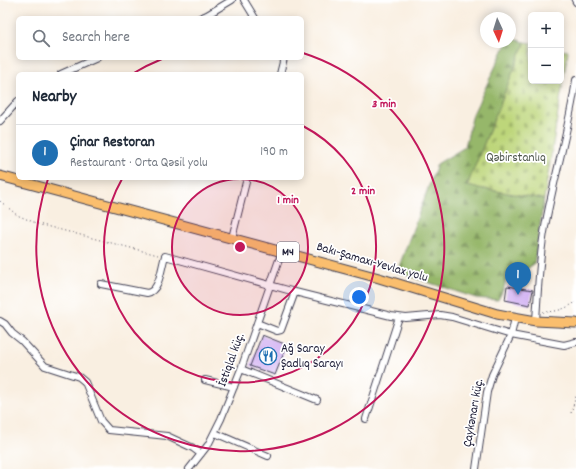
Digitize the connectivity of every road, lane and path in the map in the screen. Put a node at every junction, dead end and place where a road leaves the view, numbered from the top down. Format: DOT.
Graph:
graph roads {
  1 [pos="232,0"];
  2 [pos="244,0"];
  3 [pos="205,16"];
  4 [pos="254,16"];
  5 [pos="92,60"];
  6 [pos="284,60"];
  7 [pos="66,72"];
  8 [pos="280,72"];
  9 [pos="576,80"];
  10 [pos="16,104"];
  11 [pos="0,121"];
  12 [pos="0,176"];
  13 [pos="246,180"];
  14 [pos="0,201"];
  15 [pos="232,238"];
  16 [pos="282,251"];
  17 [pos="165,256"];
  18 [pos="101,284"];
  19 [pos="270,286"];
  20 [pos="295,292"];
  21 [pos="576,302"];
  22 [pos="398,317"];
  23 [pos="536,317"];
  24 [pos="515,318"];
  25 [pos="0,321"];
  26 [pos="576,323"];
  27 [pos="257,324"];
  28 [pos="511,335"];
  29 [pos="576,342"];
  30 [pos="241,370"];
  31 [pos="205,380"];
  32 [pos="234,387"];
  33 [pos="576,396"];
  34 [pos="317,400"];
  35 [pos="571,413"];
  36 [pos="366,419"];
  37 [pos="215,434"];
  38 [pos="201,454"];
  39 [pos="268,456"];
  40 [pos="189,469"];
  41 [pos="476,469"];
  1 -- 3 [label="street"];
  2 -- 4 [label="street"];
  5 -- 7 [label="street"];
  6 -- 8 [label="street"];
  9 -- 23 [label="street"];
  10 -- 11 [label="street"];
  12 -- 15 [label="highway, Bakı-Şamaxı-Yevlax yolu / M4"];
  13 -- 15 [label="street"];
  14 -- 17 [label="path"];
  15 -- 16 [label="highway, Bakı-Şamaxı-Yevlax yolu / M4"];
  16 -- 19 [label="street, İstiqlal küç."];
  16 -- 24 [label="highway, Bakı-Şamaxı-Yevlax yolu / M4"];
  17 -- 18 [label="street"];
  17 -- 19 [label="street"];
  19 -- 20 [label="street"];
  19 -- 27 [label="street, İstiqlal küç."];
  20 -- 22 [label="street"];
  20 -- 27 [label="street"];
  21 -- 23 [label="path"];
  22 -- 28 [label="street"];
  22 -- 36 [label="street"];
  23 -- 24 [label="highway, Bakı-Şamaxı-Yevlax yolu / M4"];
  23 -- 26 [label="highway, Bakı-Şamaxı-Yevlax yolu / M4"];
  24 -- 28 [label="street, Çaykənarı küç."];
  25 -- 38 [label="street"];
  27 -- 30 [label="street, İstiqlal küç."];
  28 -- 29 [label="street"];
  28 -- 41 [label="street, Çaykənarı küç."];
  30 -- 32 [label="street, İstiqlal küç."];
  30 -- 34 [label="street"];
  31 -- 32 [label="street"];
  32 -- 37 [label="street, İstiqlal küç."];
  33 -- 35 [label="path"];
  37 -- 38 [label="street, İstiqlal küç."];
  37 -- 39 [label="street"];
  38 -- 40 [label="street, İstiqlal küç."];
}
